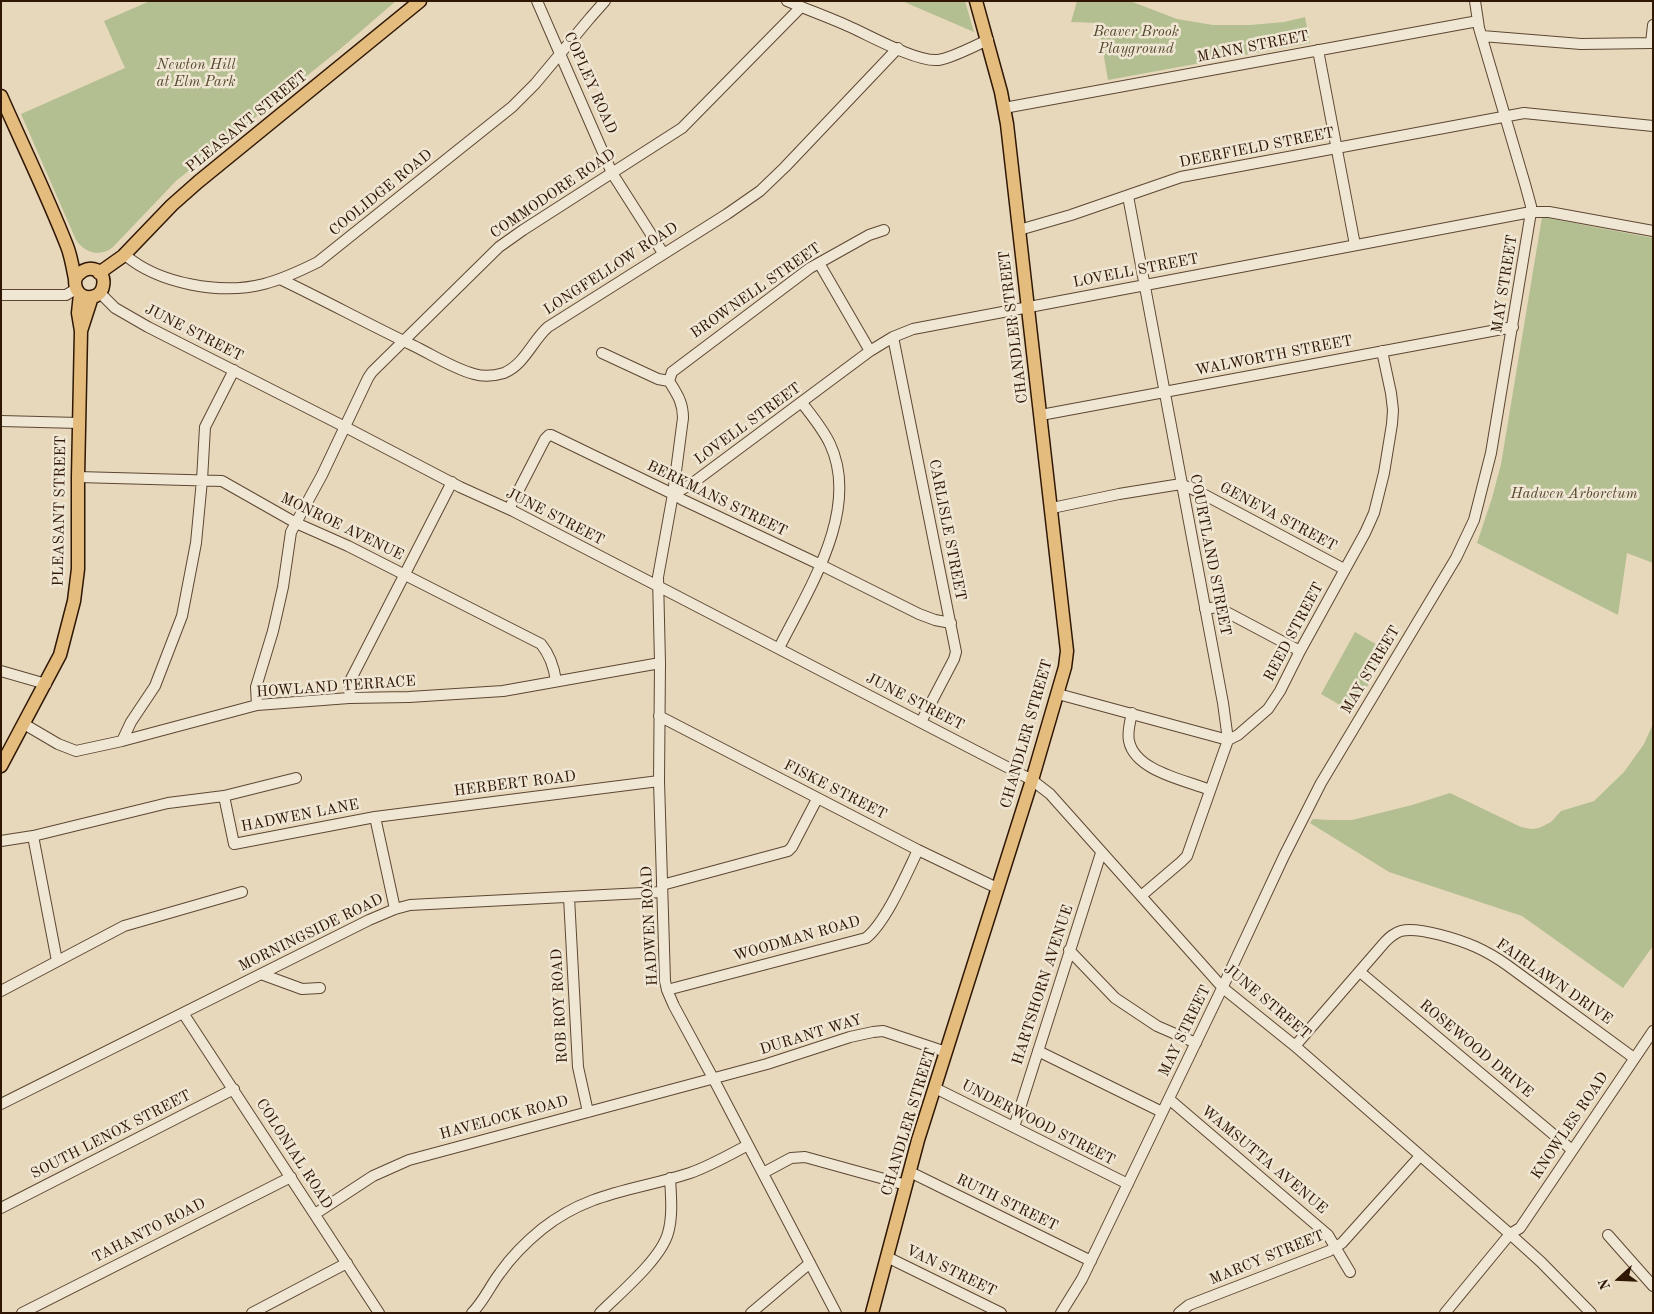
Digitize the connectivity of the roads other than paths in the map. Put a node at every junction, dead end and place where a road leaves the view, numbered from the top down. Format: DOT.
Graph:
graph roads {
  1 [pos="420,1"];
  2 [pos="537,1"];
  3 [pos="605,1"];
  4 [pos="787,1"];
  5 [pos="976,1"];
  6 [pos="1475,1"];
  7 [pos="801,7"];
  8 [pos="1478,20"];
  9 [pos="1653,25"];
  10 [pos="1482,36"];
  11 [pos="988,40"];
  12 [pos="898,48"];
  13 [pos="1318,50"];
  14 [pos="561,55"];
  15 [pos="1,96"];
  16 [pos="1004,108"];
  17 [pos="1505,116"];
  18 [pos="1653,126"];
  19 [pos="1337,148"];
  20 [pos="612,173"];
  21 [pos="1128,196"];
  22 [pos="1531,212"];
  23 [pos="884,230"];
  24 [pos="1020,230"];
  25 [pos="1653,231"];
  26 [pos="1355,245"];
  27 [pos="67,247"];
  28 [pos="663,253"];
  29 [pos="125,254"];
  30 [pos="819,263"];
  31 [pos="94,271"];
  32 [pos="280,279"];
  33 [pos="1145,285"];
  34 [pos="85,291"];
  35 [pos="1,295"];
  36 [pos="1027,307"];
  37 [pos="1513,327"];
  38 [pos="893,337"];
  39 [pos="404,341"];
  40 [pos="870,351"];
  41 [pos="1382,351"];
  42 [pos="602,353"];
  43 [pos="234,370"];
  44 [pos="669,381"];
  45 [pos="1165,392"];
  46 [pos="802,403"];
  47 [pos="1041,414"];
  48 [pos="1,421"];
  49 [pos="79,423"];
  50 [pos="344,426"];
  51 [pos="78,477"];
  52 [pos="202,480"];
  53 [pos="452,482"];
  54 [pos="1181,484"];
  55 [pos="673,494"];
  56 [pos="1052,508"];
  57 [pos="509,510"];
  58 [pos="296,523"];
  59 [pos="821,565"];
  60 [pos="1344,569"];
  61 [pos="404,574"];
  62 [pos="659,587"];
  63 [pos="1205,609"];
  64 [pos="951,622"];
  65 [pos="779,648"];
  66 [pos="1300,651"];
  67 [pos="660,663"];
  68 [pos="1,671"];
  69 [pos="556,681"];
  70 [pos="46,684"];
  71 [pos="1058,694"];
  72 [pos="349,698"];
  73 [pos="257,705"];
  74 [pos="1132,713"];
  75 [pos="659,716"];
  76 [pos="922,722"];
  77 [pos="24,724"];
  78 [pos="1228,740"];
  79 [pos="122,741"];
  80 [pos="1,766"];
  81 [pos="296,778"];
  82 [pos="1032,780"];
  83 [pos="659,781"];
  84 [pos="1210,790"];
  85 [pos="224,796"];
  86 [pos="817,798"];
  87 [pos="375,817"];
  88 [pos="33,836"];
  89 [pos="1,841"];
  90 [pos="918,850"];
  91 [pos="1101,853"];
  92 [pos="997,888"];
  93 [pos="662,889"];
  94 [pos="242,892"];
  95 [pos="1141,896"];
  96 [pos="569,897"];
  97 [pos="395,909"];
  98 [pos="1069,950"];
  99 [pos="57,962"];
  100 [pos="1360,972"];
  101 [pos="261,974"];
  102 [pos="320,988"];
  103 [pos="1222,988"];
  104 [pos="667,990"];
  105 [pos="1,991"];
  106 [pos="183,1013"];
  107 [pos="1653,1030"];
  108 [pos="1196,1044"];
  109 [pos="1295,1046"];
  110 [pos="1038,1050"];
  111 [pos="946,1052"];
  112 [pos="1634,1058"];
  113 [pos="713,1078"];
  114 [pos="935,1088"];
  115 [pos="234,1089"];
  116 [pos="1169,1099"];
  117 [pos="1,1104"];
  118 [pos="588,1112"];
  119 [pos="1162,1112"];
  120 [pos="1014,1127"];
  121 [pos="748,1145"];
  122 [pos="1572,1150"];
  123 [pos="1420,1156"];
  124 [pos="910,1172"];
  125 [pos="762,1173"];
  126 [pos="291,1177"];
  127 [pos="670,1178"];
  128 [pos="1128,1184"];
  129 [pos="906,1185"];
  130 [pos="1,1208"];
  131 [pos="315,1214"];
  132 [pos="1510,1234"];
  133 [pos="1608,1235"];
  134 [pos="1336,1247"];
  135 [pos="887,1257"];
  136 [pos="1091,1261"];
  137 [pos="346,1263"];
  138 [pos="810,1263"];
  139 [pos="1350,1272"];
  140 [pos="1653,1286"];
  141 [pos="22,1313"];
  142 [pos="252,1313"];
  143 [pos="379,1313"];
  144 [pos="472,1313"];
  145 [pos="600,1313"];
  146 [pos="751,1313"];
  147 [pos="836,1313"];
  148 [pos="872,1313"];
  149 [pos="1001,1313"];
  150 [pos="1061,1313"];
  151 [pos="1179,1313"];
  152 [pos="1445,1313"];
  153 [pos="1591,1313"];
  1 -- 29 [label="main road, PLEASANT STREET"];
  2 -- 14 [label="street, COPLEY ROAD"];
  3 -- 14 [label="street, COOLIDGE ROAD"];
  4 -- 7 [label="street"];
  5 -- 11 [label="main road, CHANDLER STREET"];
  6 -- 8 [label="street, MAY STREET"];
  7 -- 12 [label="street"];
  7 -- 20 [label="street, COMMODORE ROAD"];
  8 -- 10 [label="street, MAY STREET"];
  8 -- 13 [label="street, MANN STREET"];
  9 -- 10 [label="street"];
  10 -- 17 [label="street, MAY STREET"];
  11 -- 12 [label="street"];
  11 -- 16 [label="main road, CHANDLER STREET"];
  12 -- 28 [label="street, LONGFELLOW ROAD"];
  13 -- 16 [label="street, MANN STREET"];
  13 -- 19 [label="street"];
  14 -- 20 [label="street, COPLEY ROAD"];
  14 -- 32 [label="street, COOLIDGE ROAD"];
  15 -- 27 [label="main road"];
  16 -- 24 [label="main road, CHANDLER STREET"];
  17 -- 18 [label="street, DEERFIELD STREET"];
  17 -- 19 [label="street, DEERFIELD STREET"];
  17 -- 22 [label="street, MAY STREET"];
  19 -- 21 [label="street, DEERFIELD STREET"];
  19 -- 26 [label="street"];
  20 -- 28 [label="street, COPLEY ROAD"];
  20 -- 39 [label="street, COMMODORE ROAD"];
  21 -- 24 [label="street, DEERFIELD STREET"];
  21 -- 33 [label="street, COURTLAND STREET"];
  22 -- 25 [label="street, LOVELL STREET"];
  22 -- 26 [label="street, LOVELL STREET"];
  22 -- 37 [label="street, MAY STREET"];
  23 -- 30 [label="street, BROWNELL STREET"];
  24 -- 36 [label="main road, CHANDLER STREET"];
  26 -- 33 [label="street, LOVELL STREET"];
  27 -- 31 [label="main road"];
  27 -- 34 [label="main road"];
  28 -- 39 [label="street, LONGFELLOW ROAD"];
  29 -- 31 [label="main road, PLEASANT STREET"];
  29 -- 32 [label="street, COOLIDGE ROAD"];
  30 -- 40 [label="street"];
  30 -- 44 [label="street, BROWNELL STREET"];
  31 -- 34 [label="main road, PLEASANT STREET"];
  31 -- 34 [label="main road"];
  32 -- 39 [label="street, LONGFELLOW ROAD"];
  33 -- 36 [label="street, LOVELL STREET"];
  33 -- 45 [label="street, COURTLAND STREET"];
  34 -- 35 [label="street"];
  34 -- 43 [label="street, JUNE STREET"];
  34 -- 49 [label="main road, PLEASANT STREET"];
  36 -- 38 [label="street, LOVELL STREET"];
  36 -- 47 [label="main road, CHANDLER STREET"];
  37 -- 41 [label="street, WALWORTH STREET"];
  37 -- 103 [label="street, MAY STREET"];
  38 -- 40 [label="street, LOVELL STREET"];
  38 -- 64 [label="street, CARLISLE STREET"];
  39 -- 50 [label="street, COMMODORE ROAD"];
  40 -- 46 [label="street, LOVELL STREET"];
  41 -- 45 [label="street, WALWORTH STREET"];
  41 -- 60 [label="street, REED STREET"];
  42 -- 44 [label="street"];
  43 -- 50 [label="street, JUNE STREET"];
  43 -- 52 [label="street"];
  44 -- 55 [label="street"];
  45 -- 47 [label="street, WALWORTH STREET"];
  45 -- 54 [label="street, COURTLAND STREET"];
  46 -- 55 [label="street, LOVELL STREET"];
  46 -- 59 [label="street"];
  47 -- 56 [label="main road, CHANDLER STREET"];
  48 -- 49 [label="street"];
  49 -- 51 [label="main road, PLEASANT STREET"];
  50 -- 53 [label="street, JUNE STREET"];
  50 -- 58 [label="street, COMMODORE ROAD"];
  51 -- 52 [label="street, MONROE AVENUE"];
  51 -- 70 [label="main road, PLEASANT STREET"];
  52 -- 58 [label="street, MONROE AVENUE"];
  52 -- 79 [label="street"];
  53 -- 57 [label="street, JUNE STREET"];
  53 -- 61 [label="street"];
  54 -- 56 [label="street"];
  54 -- 60 [label="street, GENEVA STREET"];
  54 -- 63 [label="street, COURTLAND STREET"];
  55 -- 57 [label="street, BERKMANS STREET"];
  55 -- 59 [label="street, BERKMANS STREET"];
  55 -- 62 [label="street"];
  56 -- 71 [label="main road, CHANDLER STREET"];
  57 -- 62 [label="street, JUNE STREET"];
  58 -- 61 [label="street, MONROE AVENUE"];
  58 -- 73 [label="street, COMMODORE ROAD"];
  59 -- 64 [label="street, BERKMANS STREET"];
  59 -- 65 [label="street"];
  60 -- 66 [label="street, REED STREET"];
  61 -- 69 [label="street, MONROE AVENUE"];
  61 -- 72 [label="street"];
  62 -- 65 [label="street, JUNE STREET"];
  62 -- 67 [label="street, HADWEN ROAD"];
  63 -- 66 [label="street"];
  63 -- 78 [label="street, COURTLAND STREET"];
  64 -- 76 [label="street, CARLISLE STREET"];
  65 -- 76 [label="street, JUNE STREET"];
  66 -- 78 [label="street, REED STREET"];
  67 -- 69 [label="street, HOWLAND TERRACE"];
  67 -- 75 [label="street, HADWEN ROAD"];
  68 -- 70 [label="street"];
  69 -- 72 [label="street, HOWLAND TERRACE"];
  70 -- 77 [label="main road, PLEASANT STREET"];
  71 -- 74 [label="street"];
  71 -- 82 [label="main road, CHANDLER STREET"];
  72 -- 73 [label="street, HOWLAND TERRACE"];
  73 -- 79 [label="street, HOWLAND TERRACE"];
  74 -- 78 [label="street"];
  74 -- 84 [label="street"];
  75 -- 83 [label="street, HADWEN ROAD"];
  75 -- 86 [label="street, FISKE STREET"];
  76 -- 82 [label="street, JUNE STREET"];
  77 -- 79 [label="street, HOWLAND TERRACE"];
  77 -- 80 [label="main road, PLEASANT STREET"];
  78 -- 84 [label="street, COURTLAND STREET"];
  81 -- 85 [label="street"];
  82 -- 91 [label="street, JUNE STREET"];
  82 -- 92 [label="main road, CHANDLER STREET"];
  83 -- 87 [label="street, HERBERT ROAD"];
  83 -- 93 [label="street, HADWEN ROAD"];
  84 -- 95 [label="street, COURTLAND STREET"];
  85 -- 87 [label="street, HADWEN LANE"];
  85 -- 88 [label="street"];
  86 -- 90 [label="street, FISKE STREET"];
  86 -- 93 [label="street, MORNINGSIDE ROAD"];
  87 -- 97 [label="street, HADWEN LANE"];
  88 -- 89 [label="street"];
  88 -- 99 [label="street"];
  90 -- 92 [label="street, FISKE STREET"];
  90 -- 104 [label="street, WOODMAN ROAD"];
  91 -- 95 [label="street, JUNE STREET"];
  91 -- 98 [label="street, HARTSHORN AVENUE"];
  92 -- 111 [label="main road, CHANDLER STREET"];
  93 -- 96 [label="street, MORNINGSIDE ROAD"];
  93 -- 104 [label="street, HADWEN ROAD"];
  94 -- 99 [label="street"];
  95 -- 103 [label="street, JUNE STREET"];
  96 -- 97 [label="street, MORNINGSIDE ROAD"];
  96 -- 118 [label="street, ROB ROY ROAD"];
  97 -- 101 [label="street, MORNINGSIDE ROAD"];
  98 -- 108 [label="street"];
  98 -- 110 [label="street, HARTSHORN AVENUE"];
  99 -- 105 [label="street"];
  100 -- 109 [label="street, FAIRLAWN DRIVE"];
  100 -- 112 [label="street, FAIRLAWN DRIVE"];
  100 -- 122 [label="street, ROSEWOOD DRIVE"];
  101 -- 102 [label="street"];
  101 -- 106 [label="street, MORNINGSIDE ROAD"];
  103 -- 108 [label="street, MAY STREET"];
  103 -- 109 [label="street, JUNE STREET"];
  104 -- 113 [label="street, HADWEN ROAD"];
  106 -- 115 [label="street, COLONIAL ROAD"];
  106 -- 117 [label="street, MORNINGSIDE ROAD"];
  107 -- 112 [label="street, KNOWLES ROAD"];
  108 -- 116 [label="street, MAY STREET"];
  109 -- 123 [label="street, JUNE STREET"];
  110 -- 119 [label="street"];
  110 -- 120 [label="street, HARTSHORN AVENUE"];
  111 -- 113 [label="street, DURANT WAY"];
  111 -- 114 [label="main road, CHANDLER STREET"];
  112 -- 122 [label="street, KNOWLES ROAD"];
  113 -- 118 [label="street, HAVELOCK ROAD"];
  113 -- 121 [label="street, HADWEN ROAD"];
  114 -- 120 [label="street, UNDERWOOD STREET"];
  114 -- 124 [label="main road, CHANDLER STREET"];
  115 -- 126 [label="street, COLONIAL ROAD"];
  115 -- 130 [label="street, SOUTH LENOX STREET"];
  116 -- 119 [label="street, MAY STREET"];
  116 -- 134 [label="street, WAMSUTTA AVENUE"];
  118 -- 131 [label="street, HAVELOCK ROAD"];
  119 -- 128 [label="street, MAY STREET"];
  120 -- 128 [label="street, UNDERWOOD STREET"];
  121 -- 125 [label="street, HADWEN ROAD"];
  121 -- 127 [label="street"];
  122 -- 132 [label="street, KNOWLES ROAD"];
  123 -- 132 [label="street, JUNE STREET"];
  123 -- 134 [label="street, MARCY STREET"];
  124 -- 129 [label="main road, CHANDLER STREET"];
  124 -- 136 [label="street, RUTH STREET"];
  125 -- 129 [label="street"];
  125 -- 138 [label="street, HADWEN ROAD"];
  126 -- 131 [label="street, COLONIAL ROAD"];
  126 -- 141 [label="street, TAHANTO ROAD"];
  127 -- 144 [label="street"];
  127 -- 145 [label="street"];
  128 -- 136 [label="street, MAY STREET"];
  129 -- 135 [label="main road, CHANDLER STREET"];
  131 -- 137 [label="street, COLONIAL ROAD"];
  132 -- 152 [label="street, KNOWLES ROAD"];
  132 -- 153 [label="street, JUNE STREET"];
  133 -- 140 [label="street"];
  134 -- 139 [label="street, WAMSUTTA AVENUE"];
  134 -- 151 [label="street, MARCY STREET"];
  135 -- 148 [label="main road, CHANDLER STREET"];
  135 -- 149 [label="street, VAN STREET"];
  136 -- 150 [label="street, MAY STREET"];
  137 -- 142 [label="street"];
  137 -- 143 [label="street, COLONIAL ROAD"];
  138 -- 146 [label="street"];
  138 -- 147 [label="street, HADWEN ROAD"];
}
